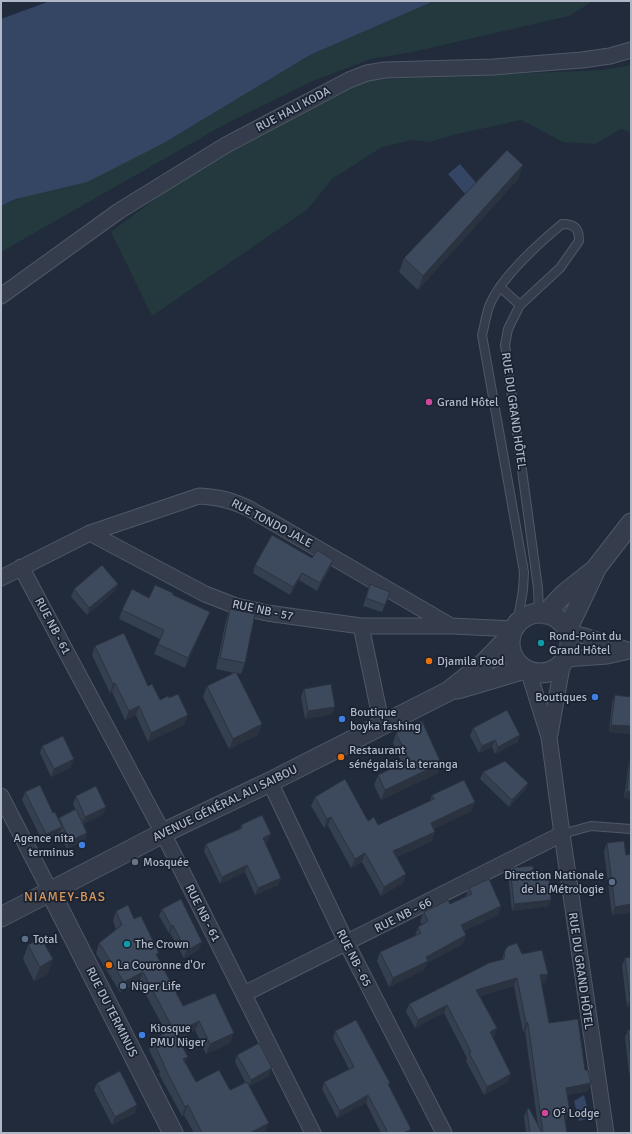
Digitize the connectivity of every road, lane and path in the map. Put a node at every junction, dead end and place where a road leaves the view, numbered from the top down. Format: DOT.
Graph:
graph roads {
  1 [pos="631,50"];
  2 [pos="500,287"];
  3 [pos="1,296"];
  4 [pos="520,305"];
  5 [pos="631,523"];
  6 [pos="90,533"];
  7 [pos="22,567"];
  8 [pos="597,567"];
  9 [pos="1,578"];
  10 [pos="542,614"];
  11 [pos="362,626"];
  12 [pos="451,626"];
  13 [pos="514,629"];
  14 [pos="567,631"];
  15 [pos="630,651"];
  16 [pos="564,660"];
  17 [pos="527,670"];
  18 [pos="449,691"];
  19 [pos="382,726"];
  20 [pos="549,737"];
  21 [pos="270,782"];
  22 [pos="1,796"];
  23 [pos="631,829"];
  24 [pos="163,833"];
  25 [pos="562,834"];
  26 [pos="50,891"];
  27 [pos="1,917"];
  28 [pos="346,944"];
  29 [pos="244,994"];
  30 [pos="173,1133"];
  31 [pos="313,1133"];
  32 [pos="444,1133"];
  33 [pos="606,1133"];
  1 -- 3 [label="street, RUE HALI KODA"];
  2 -- 4 [label="lane"];
  2 -- 4 [label="lane, RUE DU GRAND HÔTEL"];
  2 -- 13 [label="lane, RUE DU GRAND HÔTEL"];
  4 -- 10 [label="lane, RUE DU GRAND HÔTEL"];
  5 -- 8 [label="street"];
  6 -- 7 [label="street, RUE TONDO JALE"];
  6 -- 11 [label="street, RUE NB - 57"];
  6 -- 12 [label="street, RUE TONDO JALE"];
  7 -- 9 [label="street, RUE TONDO JALE"];
  7 -- 24 [label="street, RUE NB - 61"];
  8 -- 10 [label="street"];
  8 -- 14 [label="street"];
  10 -- 13 [label="street"];
  10 -- 14 [label="street"];
  11 -- 12 [label="street, RUE NB - 57"];
  11 -- 19 [label="street"];
  12 -- 13 [label="street, RUE TONDO JALE"];
  13 -- 17 [label="street"];
  13 -- 18 [label="street, AVENUE GÉNÉRAL ALI SAIBOU"];
  14 -- 15 [label="street"];
  14 -- 16 [label="street"];
  15 -- 16 [label="street"];
  16 -- 17 [label="street"];
  16 -- 20 [label="street, RUE DU GRAND HÔTEL"];
  17 -- 18 [label="street, AVENUE GÉNÉRAL ALI SAIBOU"];
  17 -- 20 [label="street, RUE DU GRAND HÔTEL"];
  18 -- 19 [label="street, AVENUE GÉNÉRAL ALI SAIBOU"];
  19 -- 21 [label="street, AVENUE GÉNÉRAL ALI SAIBOU"];
  20 -- 25 [label="street, RUE DU GRAND HÔTEL"];
  21 -- 24 [label="street, AVENUE GÉNÉRAL ALI SAIBOU"];
  21 -- 28 [label="street, RUE NB - 65"];
  22 -- 26 [label="street"];
  23 -- 25 [label="lane"];
  24 -- 26 [label="street, AVENUE GÉNÉRAL ALI SAIBOU"];
  24 -- 29 [label="street, RUE NB - 61"];
  25 -- 28 [label="street, RUE NB - 66"];
  25 -- 33 [label="street, RUE DU GRAND HÔTEL"];
  26 -- 27 [label="street, AVENUE GÉNÉRAL ALI SAIBOU"];
  26 -- 30 [label="street, RUE DU TERMINUS"];
  28 -- 29 [label="street, RUE NB - 66"];
  28 -- 32 [label="street, RUE NB - 65"];
  29 -- 31 [label="street, RUE NB - 61"];
}
